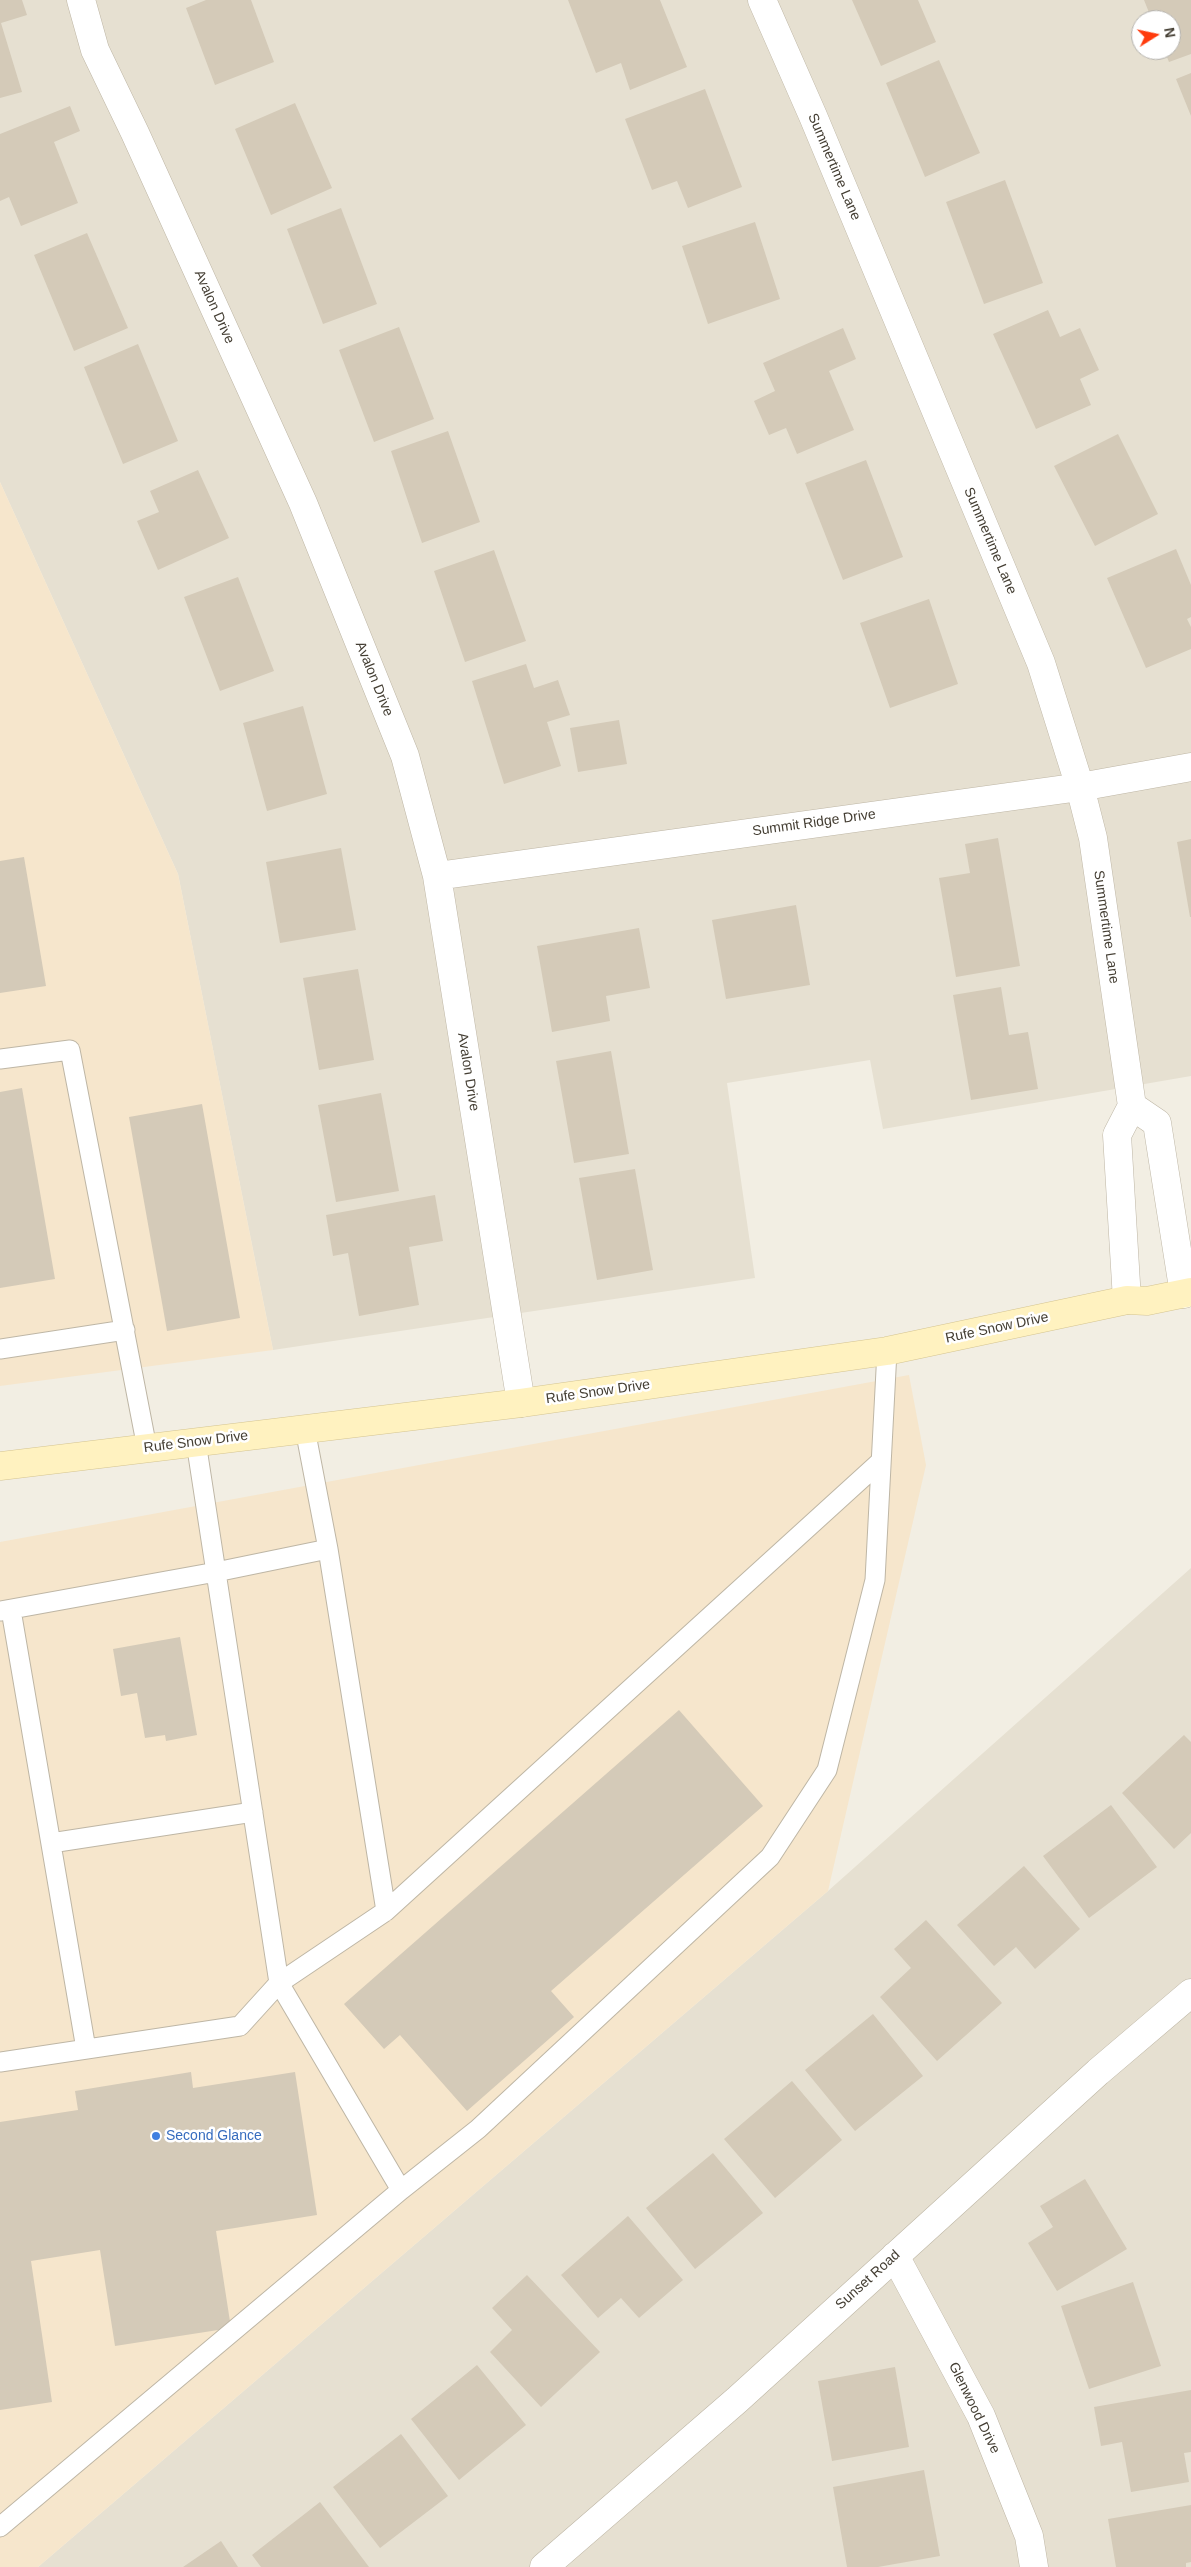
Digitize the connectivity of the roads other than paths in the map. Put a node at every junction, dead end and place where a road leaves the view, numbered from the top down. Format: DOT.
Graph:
graph roads {
  1 [pos="81,0"];
  2 [pos="762,0"];
  3 [pos="1191,767"];
  4 [pos="1080,787"];
  5 [pos="437,876"];
  6 [pos="0,1059"];
  7 [pos="1132,1106"];
  8 [pos="1188,1293"];
  9 [pos="1127,1300"];
  10 [pos="125,1330"];
  11 [pos="0,1349"];
  12 [pos="887,1351"];
  13 [pos="521,1403"];
  14 [pos="305,1429"];
  15 [pos="196,1442"];
  16 [pos="148,1448"];
  17 [pos="881,1460"];
  18 [pos="0,1466"];
  19 [pos="328,1549"];
  20 [pos="216,1572"];
  21 [pos="6,1611"];
  22 [pos="252,1812"];
  23 [pos="51,1843"];
  24 [pos="386,1911"];
  25 [pos="279,1983"];
  26 [pos="1191,1993"];
  27 [pos="86,2049"];
  28 [pos="0,2062"];
  29 [pos="401,2190"];
  30 [pos="895,2256"];
  31 [pos="0,2527"];
  32 [pos="544,2567"];
  33 [pos="1034,2567"];
  1 -- 5 [label="street, Avalon Drive"];
  2 -- 4 [label="street, Summertime Lane"];
  3 -- 4 [label="street, Summit Ridge Drive"];
  4 -- 5 [label="street, Summit Ridge Drive"];
  4 -- 7 [label="street, Summertime Lane"];
  5 -- 13 [label="street, Avalon Drive"];
  6 -- 10 [label="lane"];
  7 -- 8 [label="street"];
  7 -- 9 [label="street"];
  8 -- 9 [label="main road, Rufe Snow Drive"];
  9 -- 12 [label="main road, Rufe Snow Drive"];
  10 -- 11 [label="lane"];
  10 -- 16 [label="lane"];
  12 -- 13 [label="main road, Rufe Snow Drive"];
  12 -- 17 [label="lane"];
  13 -- 14 [label="main road, Rufe Snow Drive"];
  14 -- 15 [label="main road, Rufe Snow Drive"];
  14 -- 19 [label="lane"];
  15 -- 16 [label="main road, Rufe Snow Drive"];
  15 -- 20 [label="lane"];
  16 -- 18 [label="main road, Rufe Snow Drive"];
  17 -- 24 [label="lane"];
  17 -- 29 [label="lane"];
  19 -- 20 [label="lane"];
  19 -- 24 [label="lane"];
  20 -- 21 [label="lane"];
  20 -- 22 [label="lane"];
  21 -- 23 [label="lane"];
  22 -- 23 [label="lane"];
  22 -- 25 [label="lane"];
  23 -- 27 [label="lane"];
  24 -- 25 [label="lane"];
  25 -- 27 [label="lane"];
  25 -- 29 [label="lane"];
  26 -- 30 [label="street, Sunset Road"];
  27 -- 28 [label="lane"];
  29 -- 31 [label="lane"];
  30 -- 32 [label="street, Sunset Road"];
  30 -- 33 [label="street, Glenwood Drive"];
}
